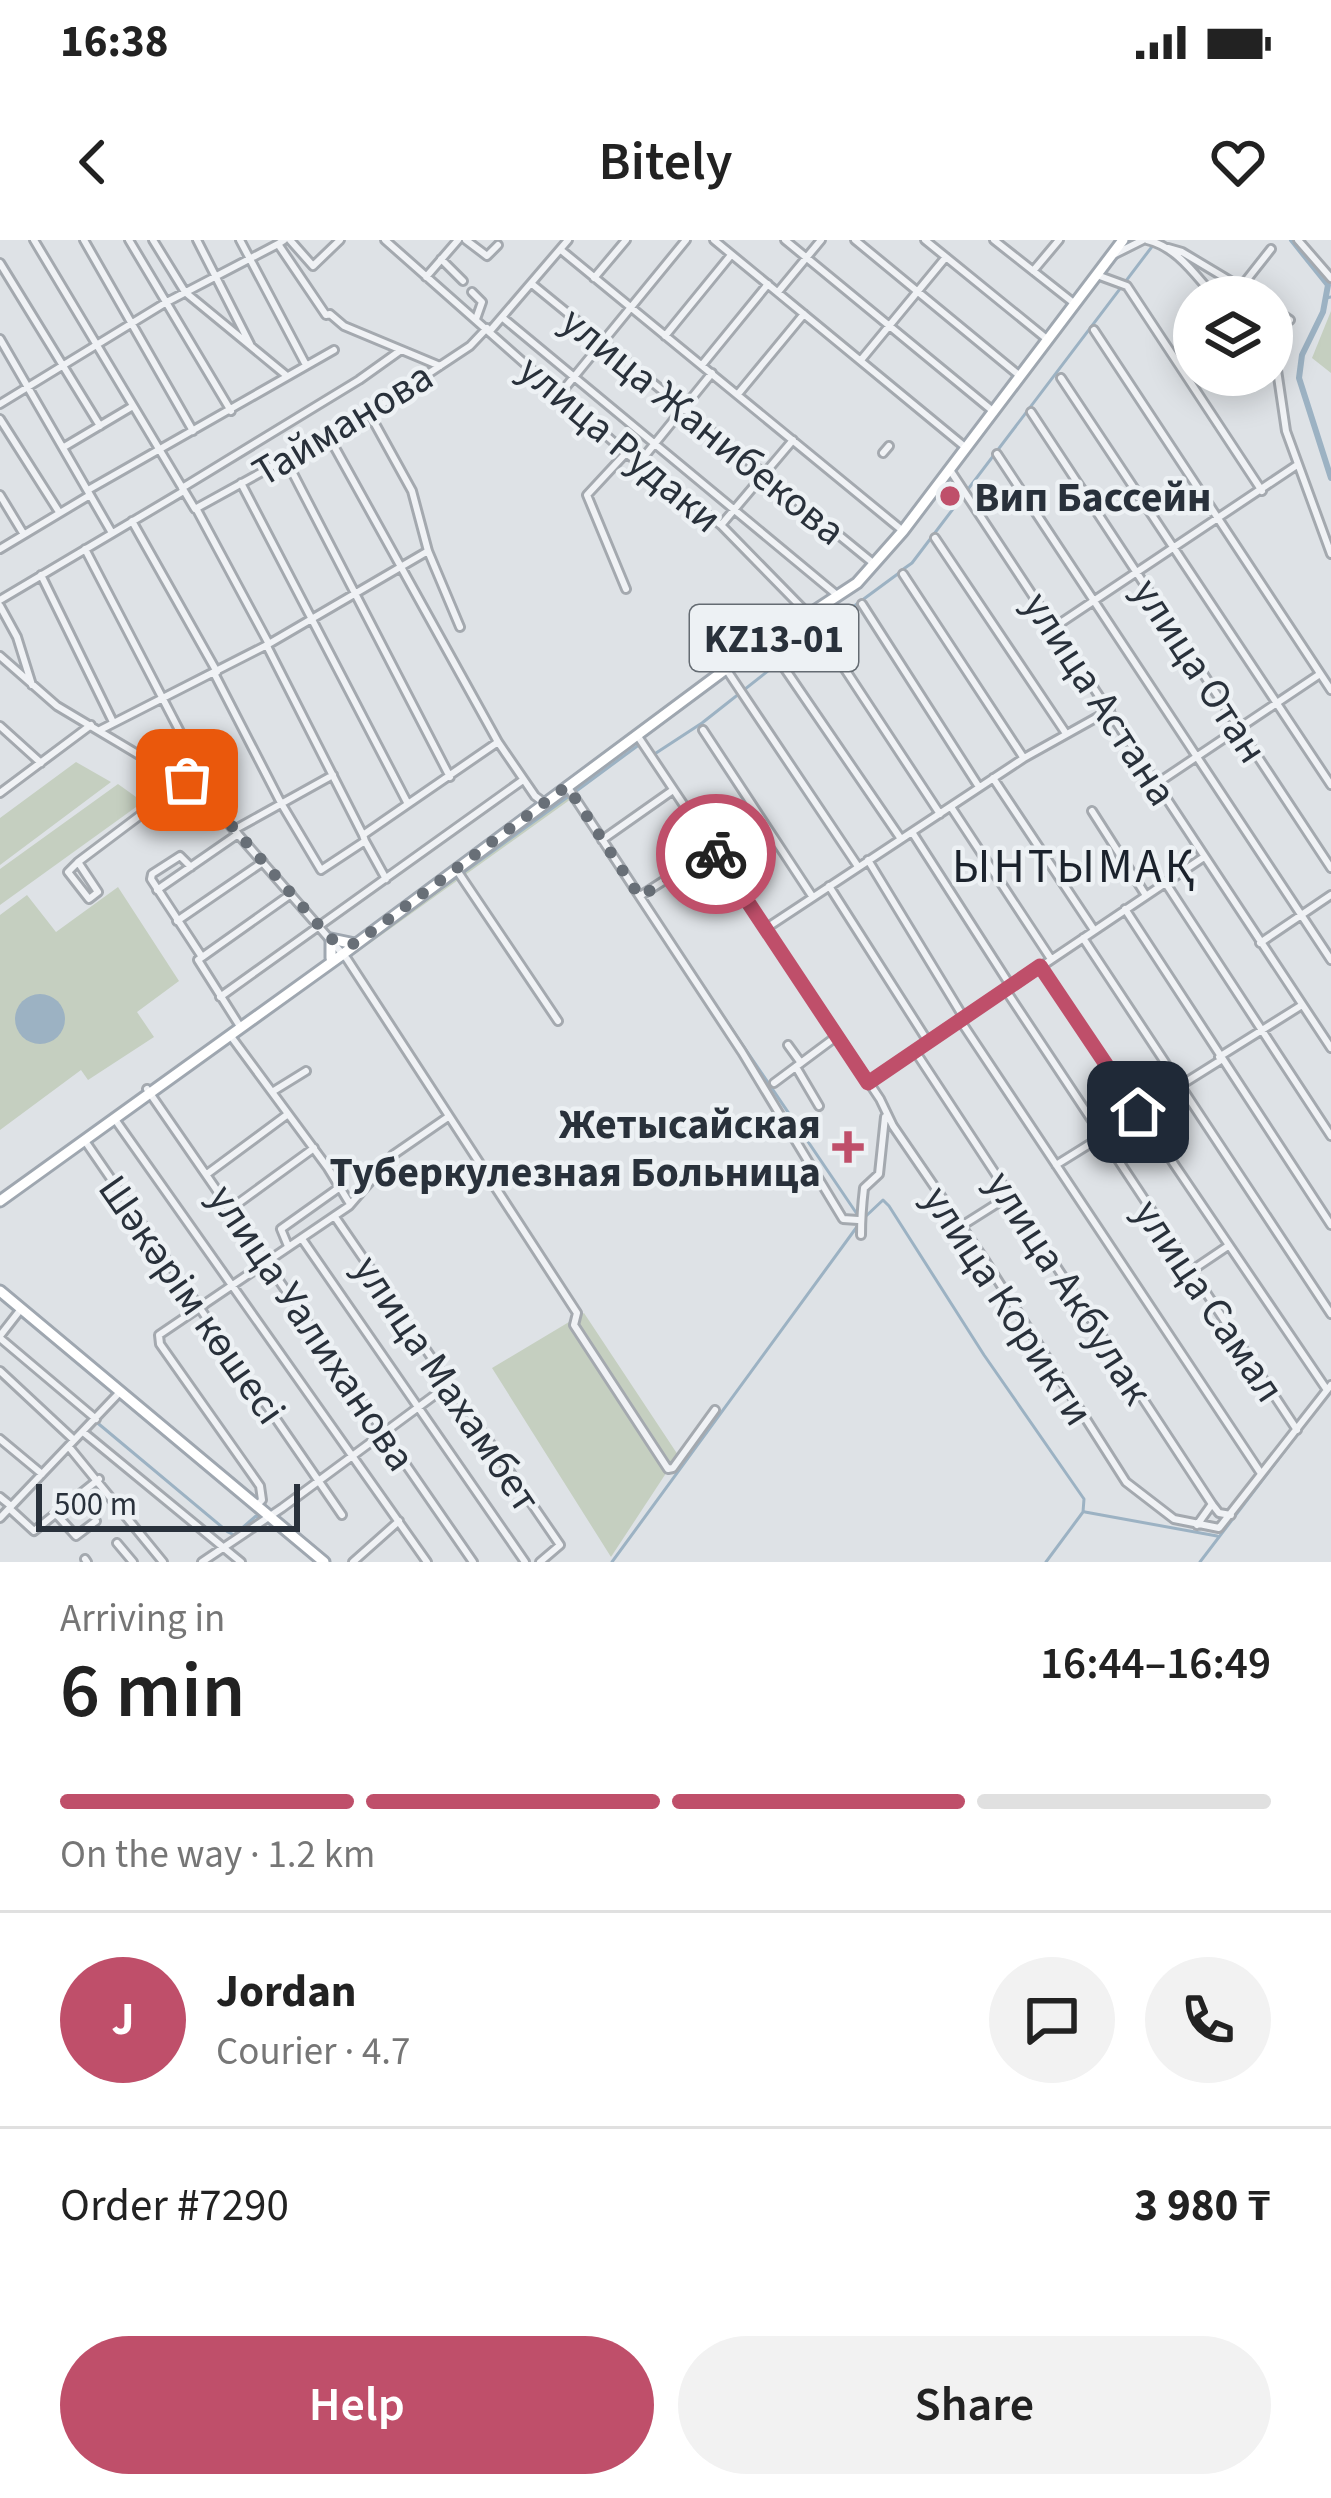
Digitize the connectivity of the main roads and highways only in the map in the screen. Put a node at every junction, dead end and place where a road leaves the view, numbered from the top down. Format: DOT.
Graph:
graph roads {
  1 [pos="1124,240"];
  2 [pos="355,944"];
  3 [pos="337,955"];
  4 [pos="114,1117"];
  5 [pos="0,1198"];
  6 [pos="0,1291"];
  7 [pos="324,1562"];
  1 -- 2 [label="main road, KZ13-01"];
  2 -- 3 [label="main road, KZ13-01"];
  2 -- 3 [label="main road"];
  3 -- 4 [label="main road, KZ13-01"];
  4 -- 5 [label="main road, KZ13-01"];
  4 -- 5 [label="main road, KZ13-01"];
  6 -- 7 [label="main road"];
}
